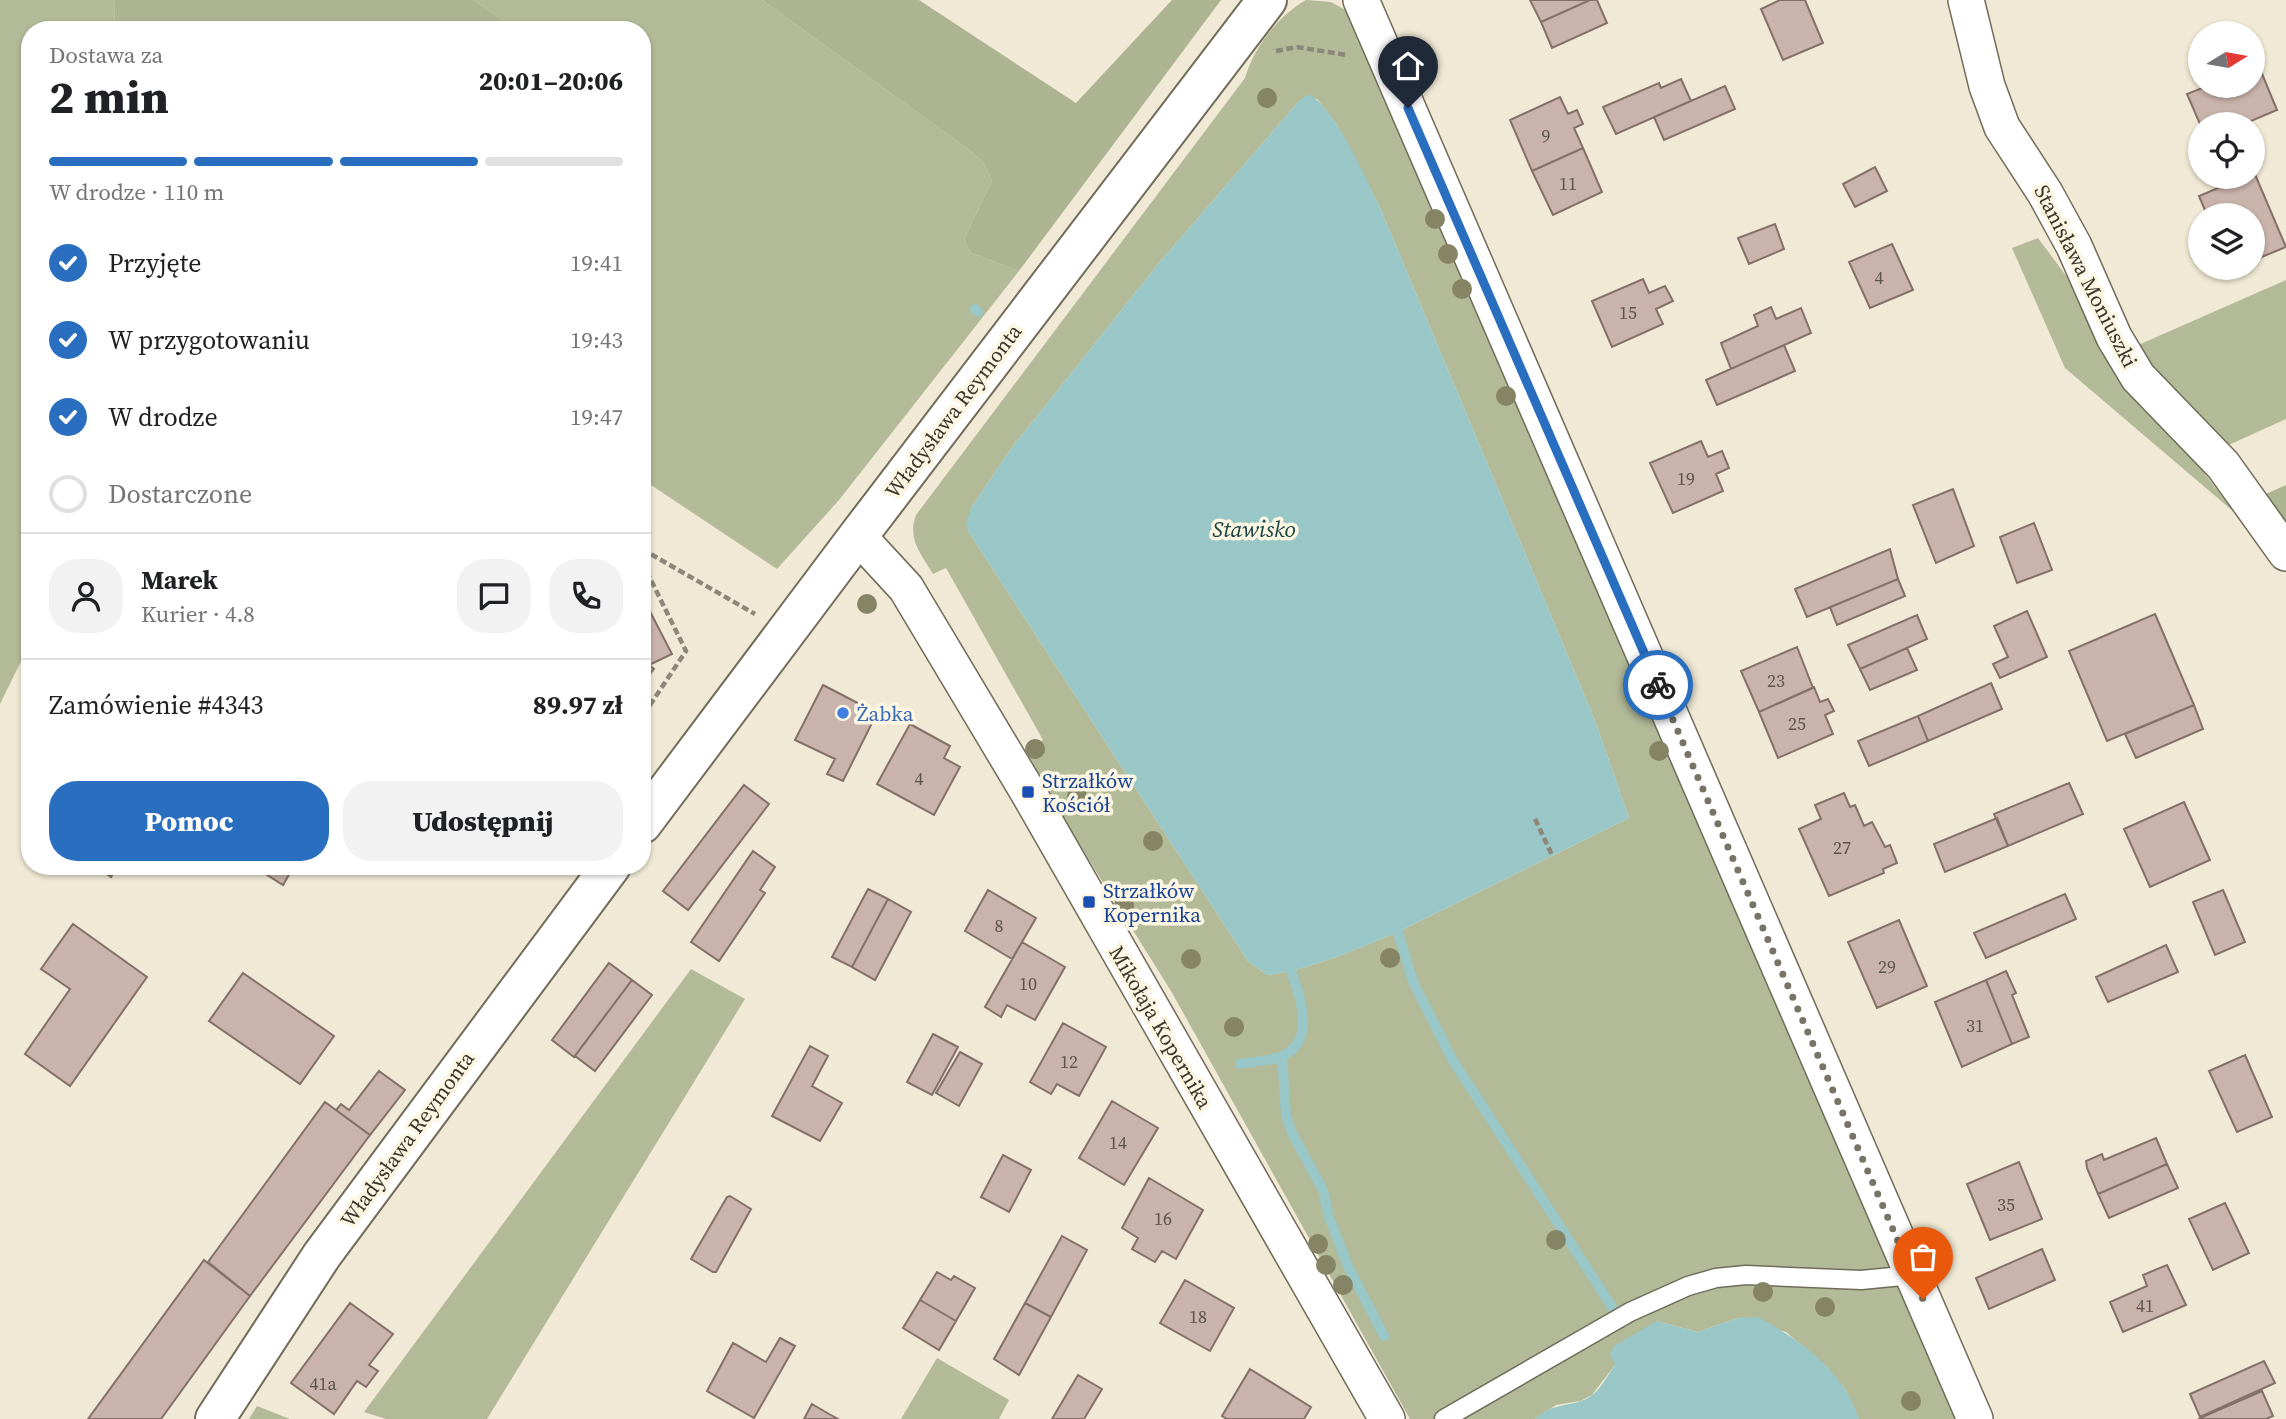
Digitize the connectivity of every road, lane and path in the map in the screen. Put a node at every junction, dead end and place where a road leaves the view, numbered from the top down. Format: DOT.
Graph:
graph roads {
  1 [pos="1267,0"];
  2 [pos="1966,0"];
  3 [pos="1370,3"];
  4 [pos="1270,53"];
  5 [pos="1387,60"];
  6 [pos="858,536"];
  7 [pos="2286,553"];
  8 [pos="651,554"];
  9 [pos="651,580"];
  10 [pos="755,615"];
  11 [pos="651,704"];
  12 [pos="651,812"];
  13 [pos="1535,818"];
  14 [pos="1552,855"];
  15 [pos="604,875"];
  16 [pos="1913,1275"];
  17 [pos="215,1419"];
  18 [pos="1387,1419"];
  19 [pos="1444,1419"];
  20 [pos="1975,1419"];
  1 -- 6 [label="street, Władysława Reymonta"];
  2 -- 7 [label="street, Stanisława Moniuszki"];
  3 -- 5 [label="street"];
  4 -- 5 [label="path"];
  5 -- 16 [label="street"];
  6 -- 12 [label="street, Władysława Reymonta"];
  6 -- 18 [label="street, Mikołaja Kopernika"];
  8 -- 10 [label="path"];
  9 -- 11 [label="path"];
  13 -- 14 [label="path"];
  15 -- 17 [label="street, Władysława Reymonta"];
  16 -- 19 [label="lane"];
  16 -- 20 [label="street"];
}
